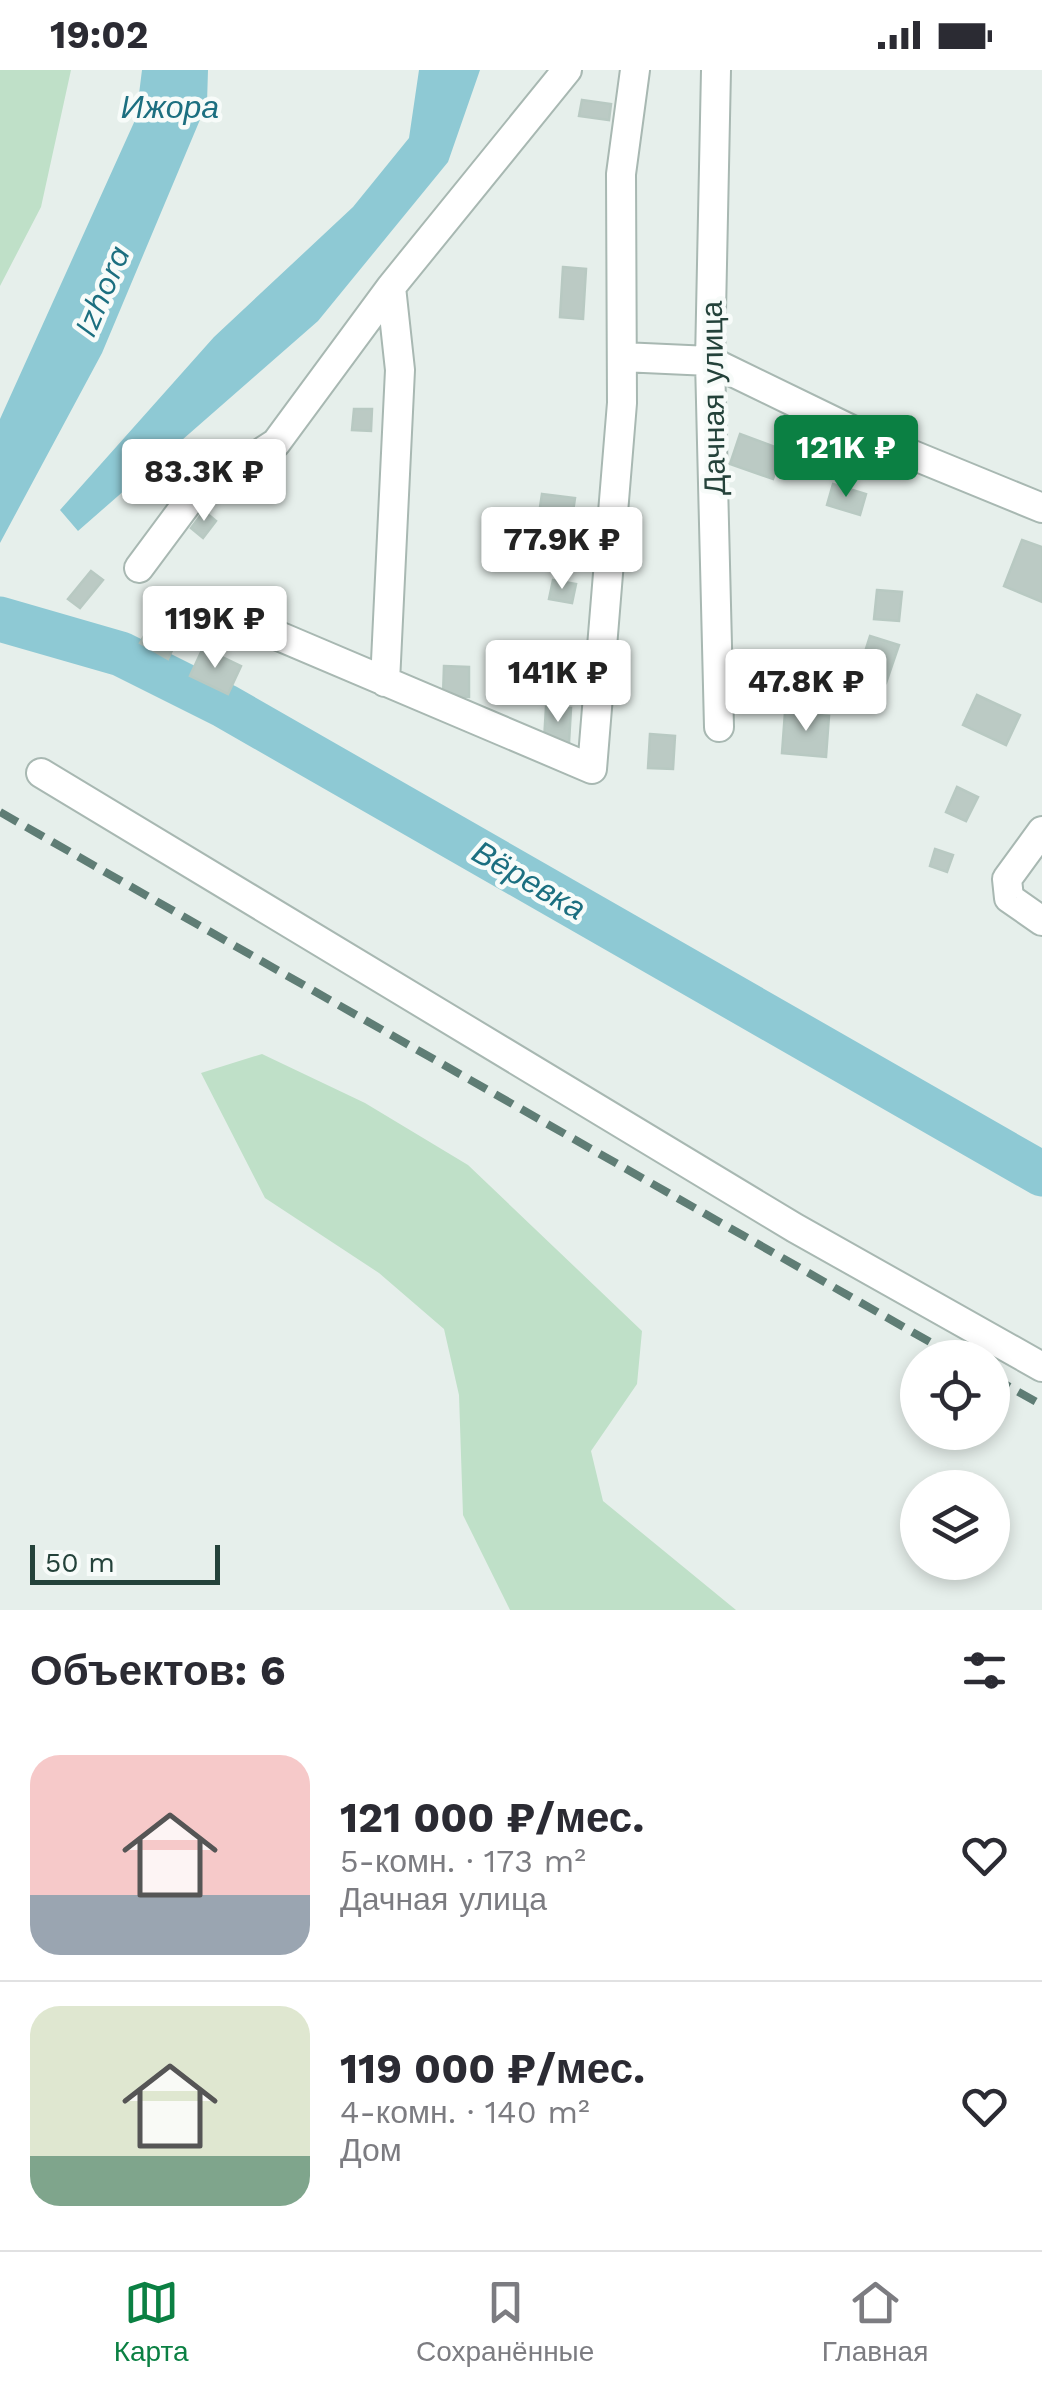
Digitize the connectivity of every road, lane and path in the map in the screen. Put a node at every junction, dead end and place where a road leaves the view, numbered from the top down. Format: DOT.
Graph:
graph roads {
  1 [pos="567,70"];
  2 [pos="636,70"];
  3 [pos="716,70"];
  4 [pos="391,287"];
  5 [pos="622,357"];
  6 [pos="710,361"];
  7 [pos="1042,508"];
  8 [pos="139,568"];
  9 [pos="214,609"];
  10 [pos="385,682"];
  11 [pos="719,727"];
  12 [pos="41,773"];
  13 [pos="1042,830"];
  14 [pos="1042,922"];
  15 [pos="1042,1367"];
  1 -- 4 [label="street"];
  2 -- 5 [label="street"];
  3 -- 6 [label="street, Дачная улица"];
  4 -- 8 [label="street"];
  4 -- 10 [label="street"];
  5 -- 6 [label="street"];
  5 -- 10 [label="street"];
  6 -- 7 [label="street"];
  6 -- 11 [label="street, Дачная улица"];
  9 -- 10 [label="street"];
  12 -- 15 [label="street"];
  13 -- 14 [label="street"];
}
